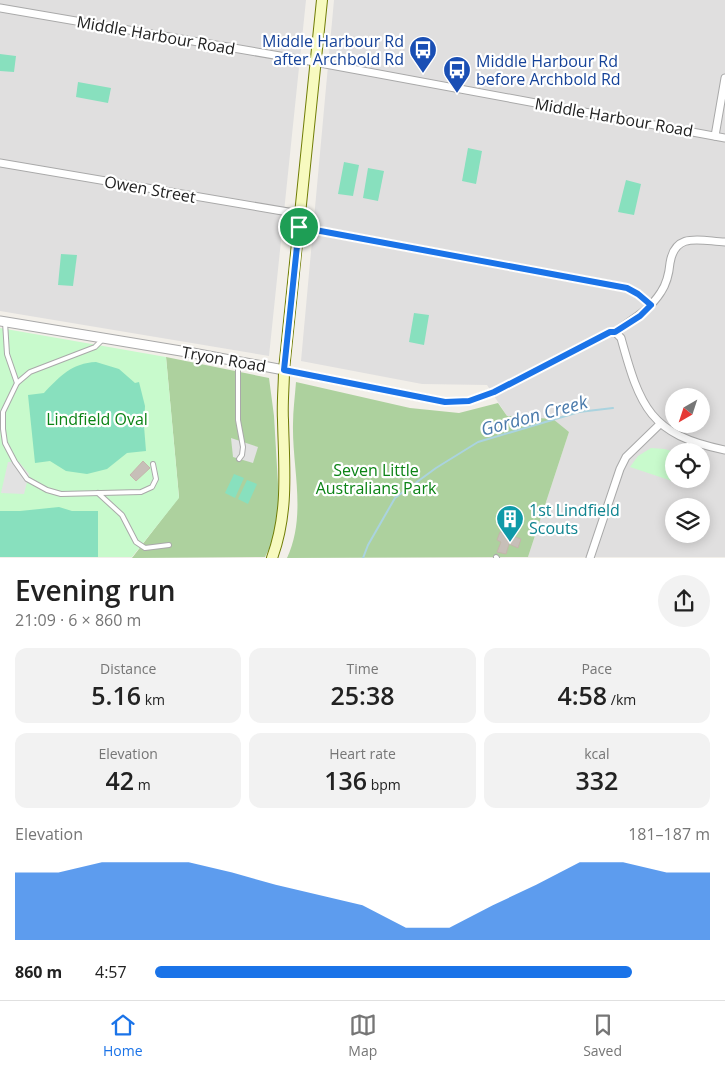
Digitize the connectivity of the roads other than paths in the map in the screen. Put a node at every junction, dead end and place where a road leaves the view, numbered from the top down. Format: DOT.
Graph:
graph roads {
  1 [pos="322,0"];
  2 [pos="0,8"];
  3 [pos="316,63"];
  4 [pos="725,78"];
  5 [pos="715,136"];
  6 [pos="725,138"];
  7 [pos="0,163"];
  8 [pos="300,214"];
  9 [pos="299,227"];
  10 [pos="725,242"];
  11 [pos="651,305"];
  12 [pos="2,321"];
  13 [pos="615,332"];
  14 [pos="104,338"];
  15 [pos="238,361"];
  16 [pos="284,370"];
  17 [pos="17,383"];
  18 [pos="660,424"];
  19 [pos="725,450"];
  20 [pos="239,459"];
  21 [pos="153,464"];
  22 [pos="97,493"];
  23 [pos="169,545"];
  24 [pos="272,558"];
  25 [pos="590,558"];
  1 -- 3 [label="main road"];
  2 -- 3 [label="street, Middle Harbour Road"];
  3 -- 5 [label="street, Middle Harbour Road"];
  3 -- 8 [label="main road"];
  4 -- 5 [label="street"];
  5 -- 6 [label="street, Middle Harbour Road"];
  7 -- 8 [label="street, Owen Street"];
  8 -- 9 [label="main road"];
  9 -- 11 [label="street"];
  9 -- 16 [label="main road"];
  10 -- 11 [label="street, Tryon Road"];
  11 -- 13 [label="street, Tryon Road"];
  12 -- 14 [label="street, Tryon Road"];
  12 -- 17 [label="lane"];
  13 -- 16 [label="street, Tryon Road"];
  13 -- 18 [label="street"];
  14 -- 15 [label="street, Tryon Road"];
  14 -- 17 [label="lane"];
  15 -- 16 [label="street, Tryon Road"];
  15 -- 20 [label="lane"];
  16 -- 24 [label="main road"];
  17 -- 22 [label="lane"];
  18 -- 19 [label="street"];
  18 -- 25 [label="street"];
  21 -- 22 [label="lane"];
  22 -- 23 [label="lane"];
}
